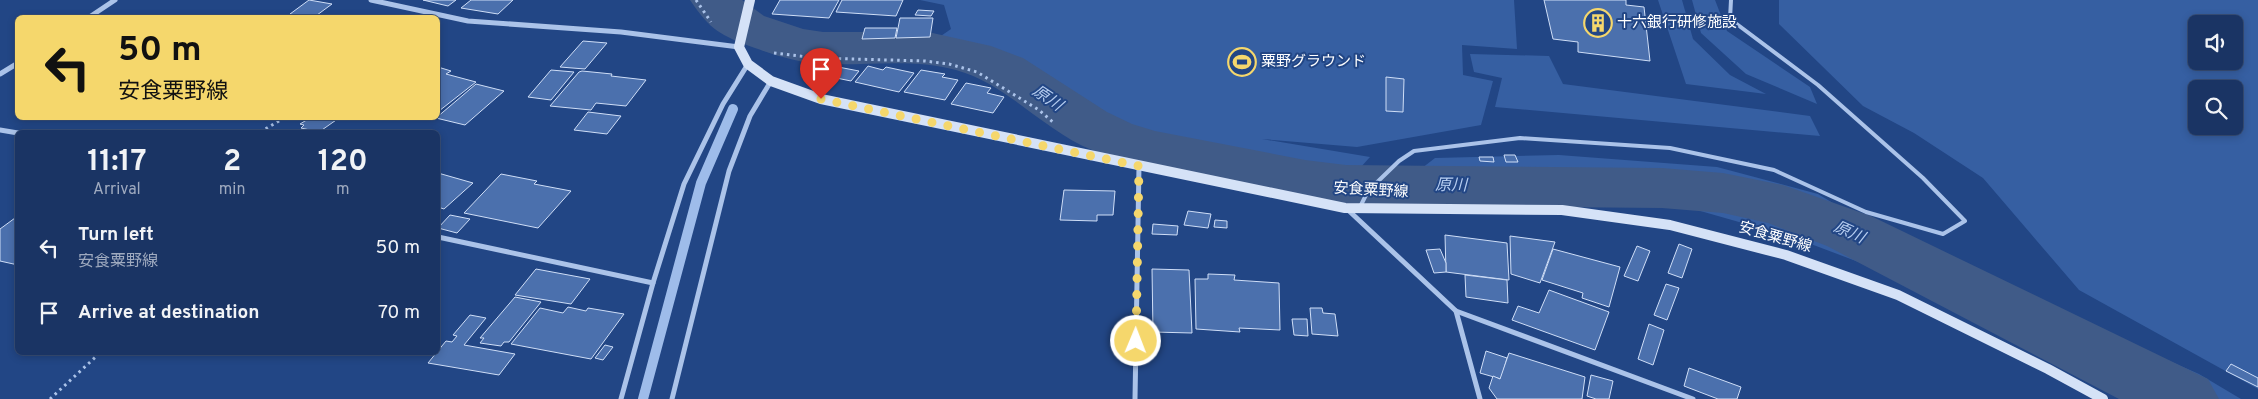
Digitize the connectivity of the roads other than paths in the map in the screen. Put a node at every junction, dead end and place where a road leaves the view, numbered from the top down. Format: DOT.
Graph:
graph roads {
  1 [pos="115,0"];
  2 [pos="371,0"];
  3 [pos="750,0"];
  4 [pos="1731,0"];
  5 [pos="92,15"];
  6 [pos="740,41"];
  7 [pos="748,64"];
  8 [pos="15,65"];
  9 [pos="0,74"];
  10 [pos="772,81"];
  11 [pos="0,130"];
  12 [pos="15,132"];
  13 [pos="1139,166"];
  14 [pos="1346,208"];
  15 [pos="1360,208"];
  16 [pos="440,237"];
  17 [pos="653,283"];
  18 [pos="1456,311"];
  19 [pos="621,399"];
  20 [pos="672,399"];
  21 [pos="1134,399"];
  22 [pos="1480,399"];
  23 [pos="1693,399"];
  24 [pos="2103,399"];
  1 -- 5 [label="street"];
  2 -- 6 [label="street"];
  3 -- 6 [label="main road"];
  4 -- 15 [label="lane"];
  6 -- 7 [label="main road, 安食粟野線"];
  7 -- 10 [label="main road, 安食粟野線"];
  7 -- 17 [label="street"];
  8 -- 9 [label="street"];
  10 -- 13 [label="main road, 安食粟野線"];
  10 -- 20 [label="street"];
  11 -- 12 [label="street"];
  13 -- 14 [label="main road, 安食粟野線"];
  13 -- 21 [label="street"];
  14 -- 15 [label="main road, 安食粟野線"];
  14 -- 18 [label="street"];
  15 -- 24 [label="main road, 安食粟野線"];
  16 -- 17 [label="street"];
  17 -- 19 [label="street"];
  18 -- 22 [label="street"];
  18 -- 23 [label="street"];
}
